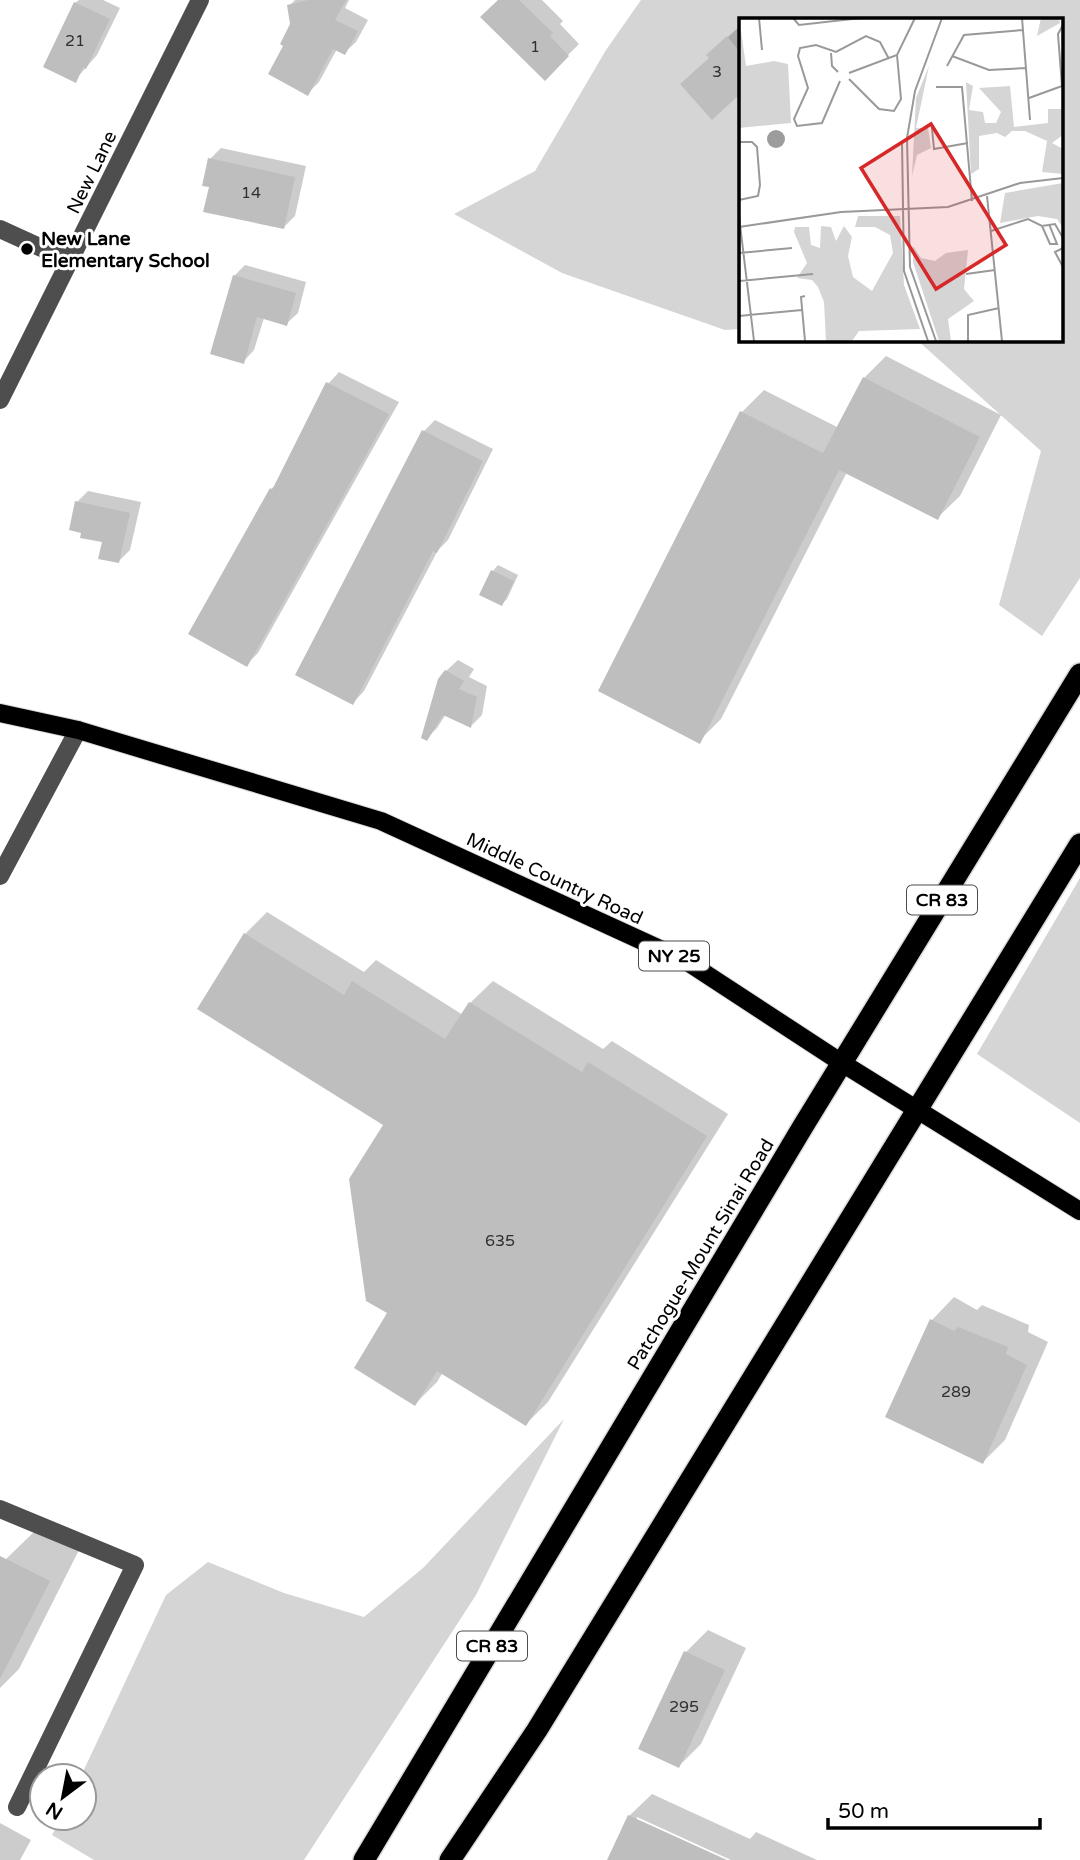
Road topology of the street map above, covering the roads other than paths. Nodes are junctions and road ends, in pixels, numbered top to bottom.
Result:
1 (200, 0) edge
2 (0, 229) edge
3 (70, 261) junction
4 (0, 400) edge
5 (1080, 674) edge
6 (0, 713) edge
7 (78, 730) junction
8 (1080, 844) edge
9 (0, 876) edge
10 (842, 1063) junction
11 (918, 1111) junction
12 (1080, 1211) edge
13 (0, 1509) edge
14 (17, 1807) dead end
15 (364, 1860) edge
16 (450, 1860) edge

1 - 3 street, New Lane
2 - 3 street
3 - 4 street, New Lane
5 - 10 highway, Patchogue-Mount Sinai Road / CR 83
6 - 7 main road, Middle Country Road / NY 25
7 - 9 street
7 - 10 main road, Middle Country Road / NY 25
8 - 11 highway
10 - 11 main road, Middle Country Road / NY 25
10 - 15 highway, Patchogue-Mount Sinai Road / CR 83
11 - 12 main road, Middle Country Road / NY 25
11 - 16 highway
13 - 14 street

